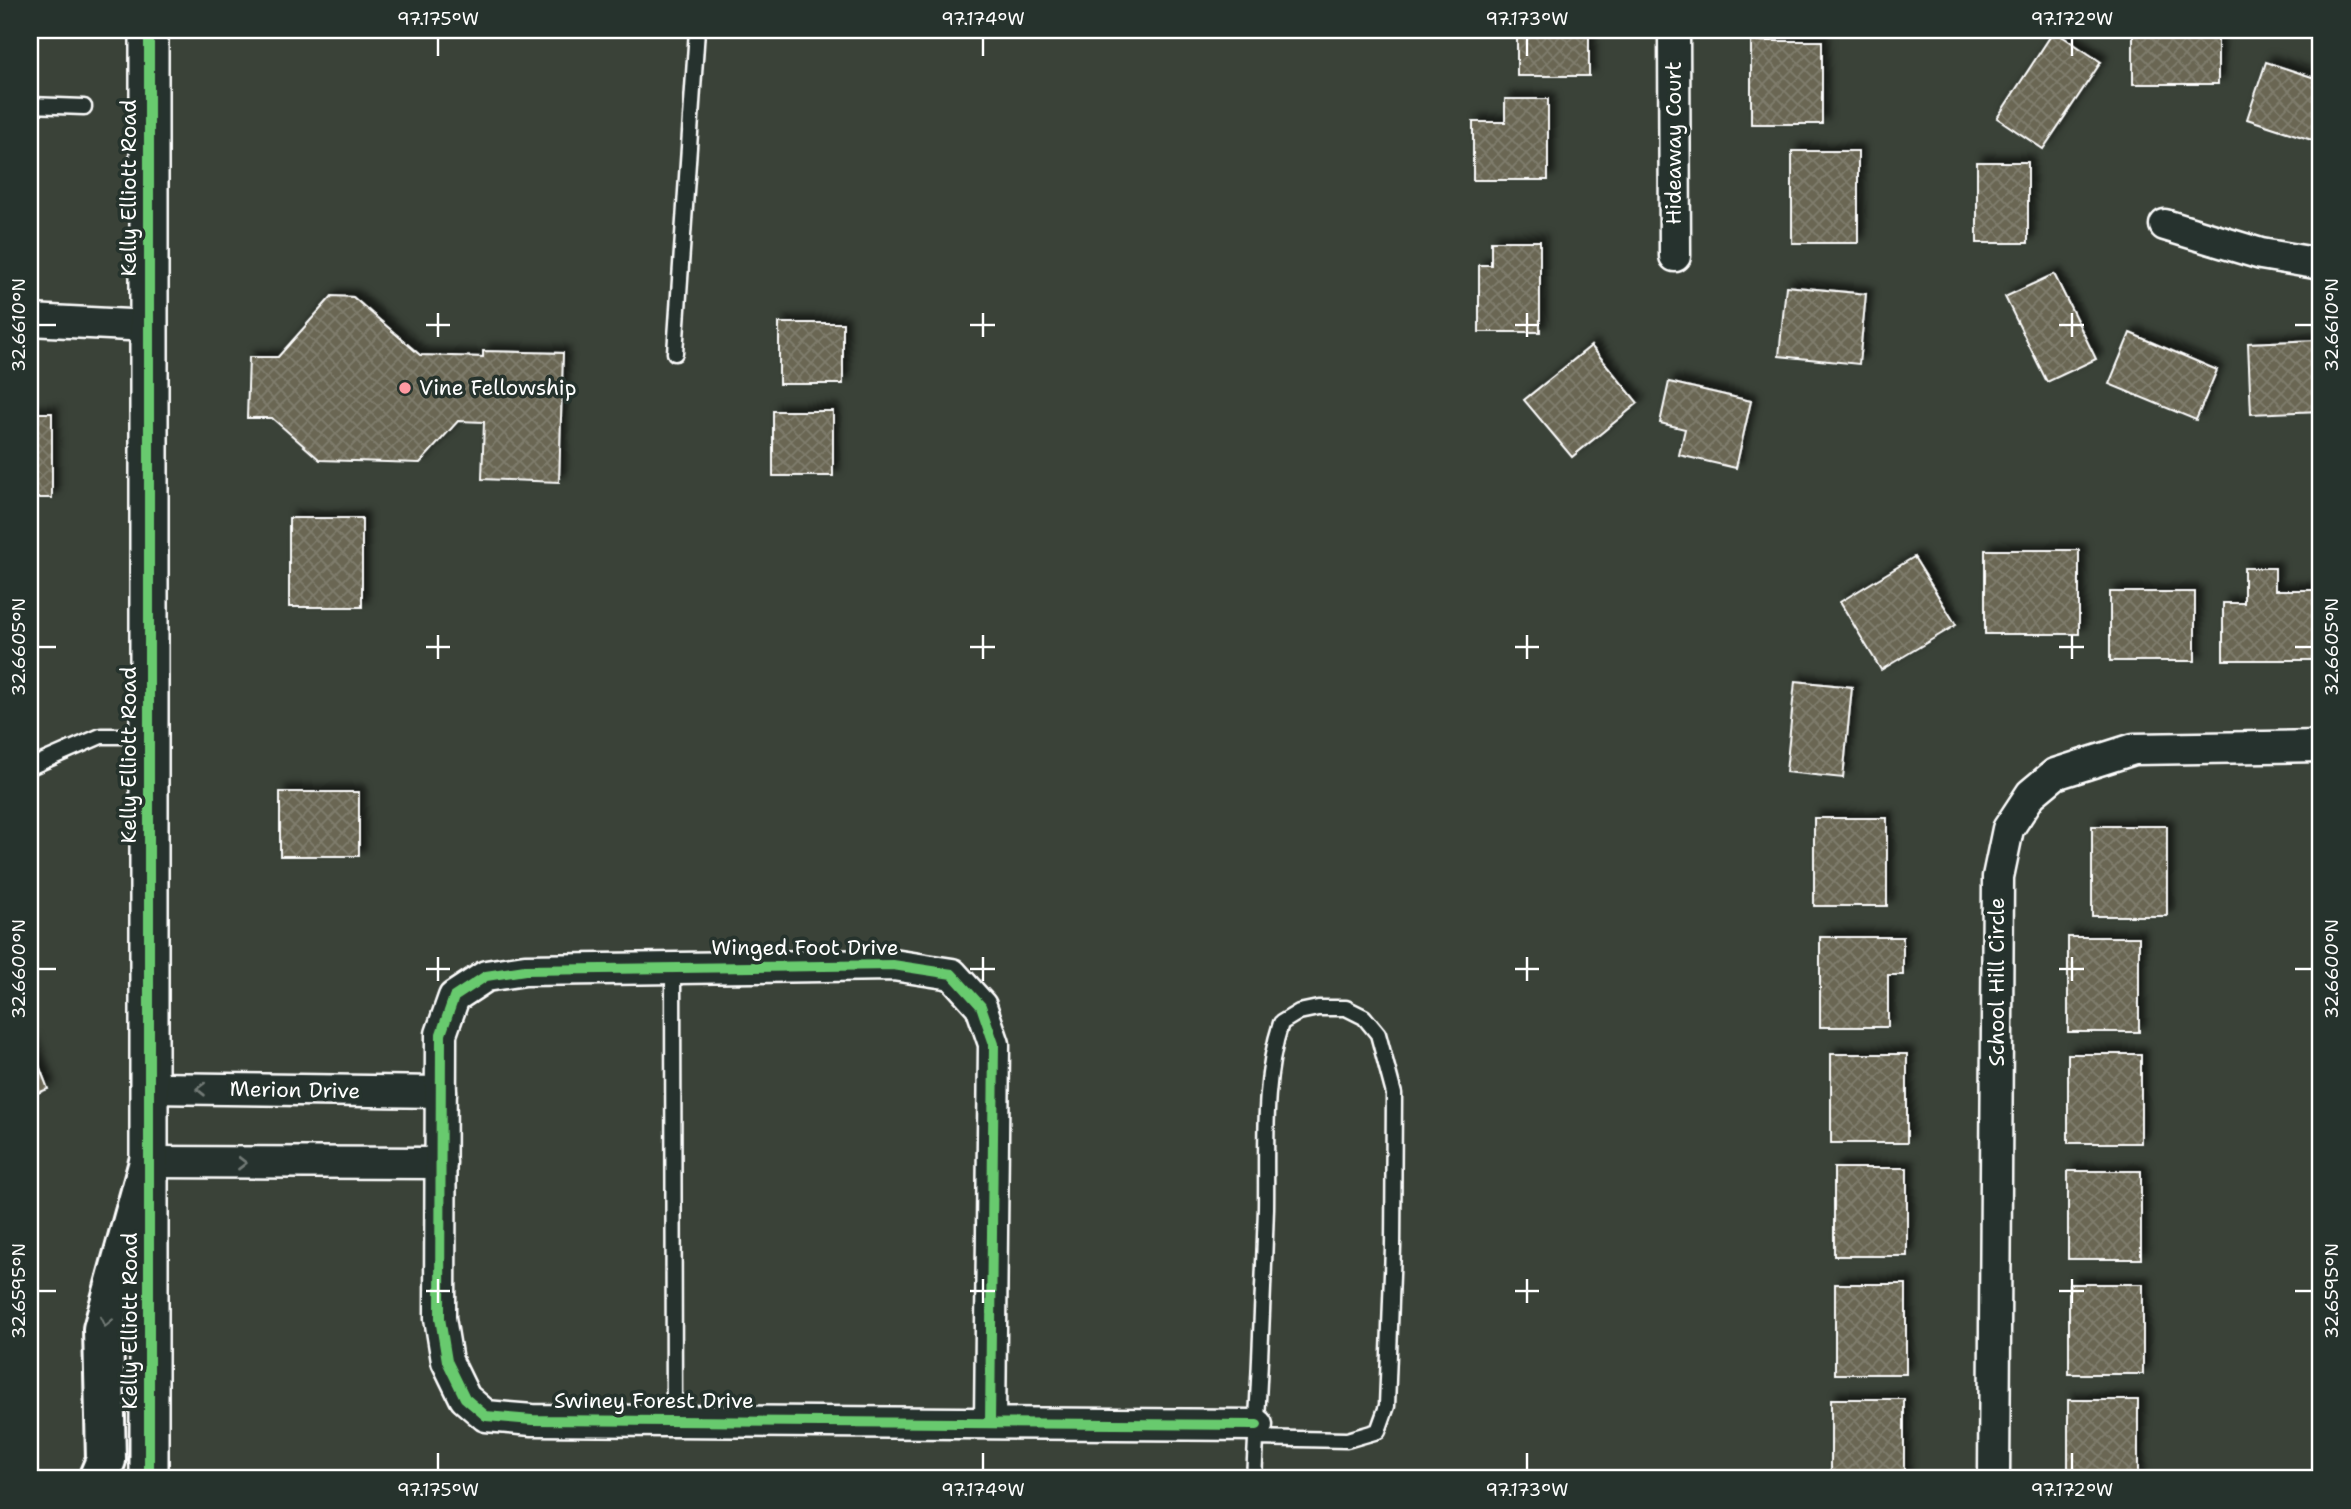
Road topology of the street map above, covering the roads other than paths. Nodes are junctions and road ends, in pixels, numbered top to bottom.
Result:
1 (149, 30) edge
2 (697, 30) edge
3 (1674, 30) edge
4 (30, 105) edge
5 (84, 107) dead end
6 (2165, 225) dead end
7 (1675, 256) dead end
8 (2321, 264) edge
9 (30, 320) edge
10 (149, 326) junction
11 (675, 353) dead end
12 (149, 736) junction
13 (2321, 746) edge
14 (30, 767) edge
15 (673, 968) junction
16 (454, 997) joint
17 (149, 1088) junction
18 (441, 1092) junction
19 (149, 1162) junction
20 (441, 1163) junction
21 (674, 1421) junction
22 (990, 1423) junction
23 (1257, 1432) junction
24 (98, 1479) edge
25 (149, 1479) edge
26 (1254, 1479) edge
27 (1994, 1479) edge

1 - 10 street, Kelly Elliott Road
2 - 11 lane
3 - 7 street, Hideaway Court
4 - 5 lane
6 - 8 street
9 - 10 street
10 - 12 street, Kelly Elliott Road
12 - 14 lane
12 - 17 street, Kelly Elliott Road
13 - 27 street, School Hill Circle
15 - 16 street, Winged Foot Drive
15 - 21 lane
15 - 22 street, Winged Foot Drive
16 - 18 street, Swiney Forest Drive
18 -> 17 street, Merion Drive
17 - 19 street, Kelly Elliott Road
18 - 20 street, Swiney Forest Drive
19 -> 20 street
19 -> 24 main road
19 - 25 street, Kelly Elliott Road
20 - 21 street, Swiney Forest Drive
21 - 22 street, Swiney Forest Drive
22 - 23 street, Swiney Forest Drive
23 - 23 lane
23 - 26 lane

